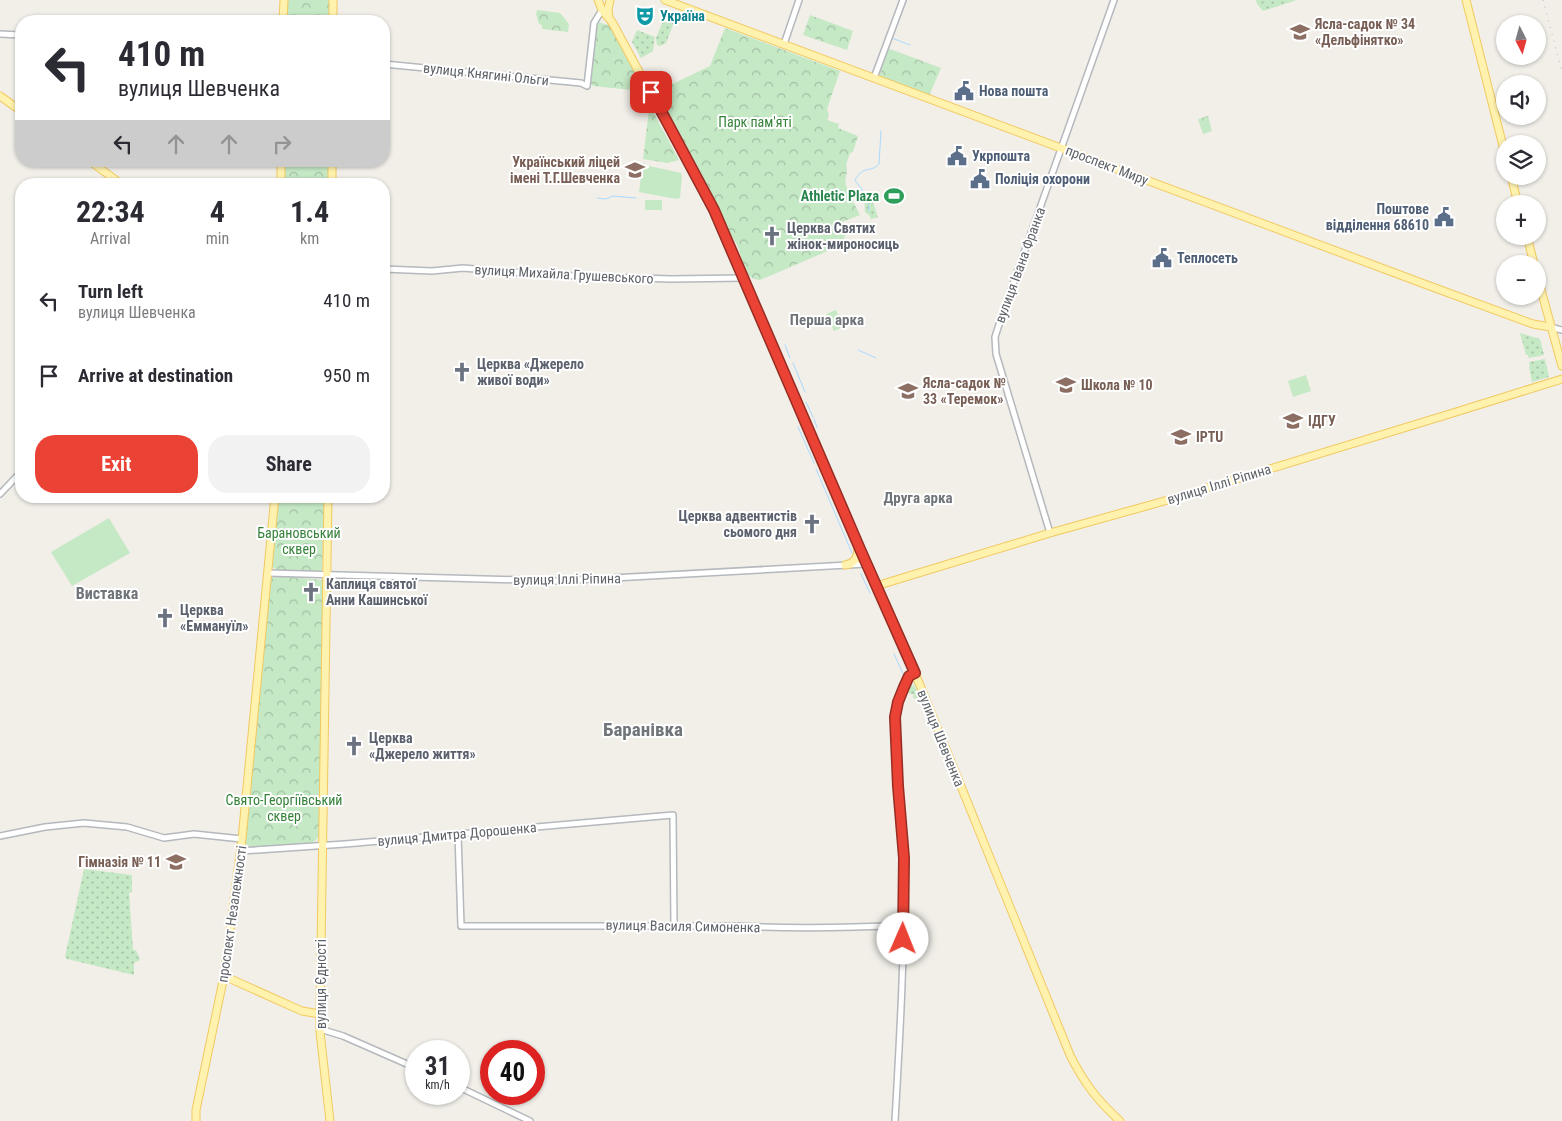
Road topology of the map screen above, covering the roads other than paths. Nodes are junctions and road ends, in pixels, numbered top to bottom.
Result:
1 (284, 0) edge
2 (333, 0) edge
3 (665, 0) edge
4 (798, 0) edge
5 (903, 0) edge
6 (1114, 0) edge
7 (1466, 0) edge
8 (602, 4) edge
9 (283, 15) edge
10 (333, 15) edge
11 (611, 21) junction
12 (0, 34) edge
13 (15, 35) edge
14 (784, 44) junction
15 (390, 65) edge
16 (874, 78) junction
17 (0, 96) edge
18 (15, 107) edge
19 (1500, 135) edge
20 (1062, 147) junction
21 (98, 167) edge
22 (113, 178) edge
23 (390, 269) edge
24 (744, 278) junction
25 (1544, 305) edge
26 (1550, 327) junction
27 (1562, 330) edge
28 (1562, 341) edge
29 (1558, 355) junction
30 (1562, 366) edge
31 (1562, 379) edge
32 (15, 478) edge
33 (0, 494) edge
34 (273, 503) edge
35 (328, 503) edge
36 (1050, 533) junction
37 (857, 543) junction
38 (866, 564) junction
39 (845, 565) junction
40 (268, 572) junction
41 (327, 574) junction
42 (898, 579) junction
43 (876, 586) junction
44 (885, 607) junction
45 (915, 673) junction
46 (458, 834) junction
47 (0, 836) edge
48 (242, 838) junction
49 (322, 846) junction
50 (241, 851) junction
51 (904, 925) junction
52 (674, 926) junction
53 (224, 976) junction
54 (320, 1014) junction
55 (320, 1028) junction
56 (405, 1063) edge
57 (470, 1092) edge
58 (196, 1121) edge
59 (330, 1121) edge
60 (530, 1121) edge
61 (895, 1121) edge
62 (1120, 1121) edge

1 - 9 main road
2 - 10 main road
3 - 14 main road, проспект Миру
4 - 14 street
5 - 16 street
6 - 20 street, вулиця Івана Франка
7 - 19 main road
8 - 11 main road, вулиця Шевченка
8 - 11 main road
8 - 15 street, вулиця Княгині Ольги
11 - 24 main road, вулиця Шевченка
12 - 13 street
14 - 16 main road, проспект Миру
16 - 20 main road, проспект Миру
17 - 18 main road
20 - 26 main road, проспект Миру
20 - 36 street, вулиця Івана Франка
21 - 22 main road
23 - 24 street, вулиця Михайла Грушевського
24 - 37 main road, вулиця Шевченка
25 - 26 main road
26 - 27 street
26 - 29 main road
28 - 29 street
29 - 30 main road
31 - 36 main road, вулиця Іллі Ріпина
32 - 33 street
34 - 40 main road, проспект Незалежності
35 - 41 main road
36 - 42 main road, вулиця Іллі Ріпина
37 - 38 main road, вулиця Шевченка
37 - 39 main road
38 - 39 street, вулиця Іллі Ріпина
38 - 43 main road, вулиця Шевченка
39 - 41 street, вулиця Іллі Ріпина
40 - 41 street, вулиця Іллі Ріпина
40 - 48 main road, проспект Незалежності
41 - 49 main road
42 - 43 main road, вулиця Іллі Ріпина
42 - 44 main road
43 - 44 main road, вулиця Шевченка
44 - 45 main road, вулиця Шевченка
45 - 51 street
45 - 62 main road, вулиця Шевченка
46 - 49 street, вулиця Дмитра Дорошенка
46 - 52 street, вулиця Василя Симоненка
46 - 52 street, вулиця Дмитра Дорошенка
47 - 48 street
48 - 50 main road, проспект Незалежності
49 - 50 street, вулиця Дмитра Дорошенка
49 - 54 main road, вулиця Єдності
50 - 53 main road, проспект Незалежності
51 - 52 street, вулиця Василя Симоненка
51 - 61 street
53 - 54 main road
53 - 58 main road, проспект Незалежності
54 - 55 main road, вулиця Єдності
55 - 56 street
55 - 59 main road, вулиця Єдності
57 - 60 street

